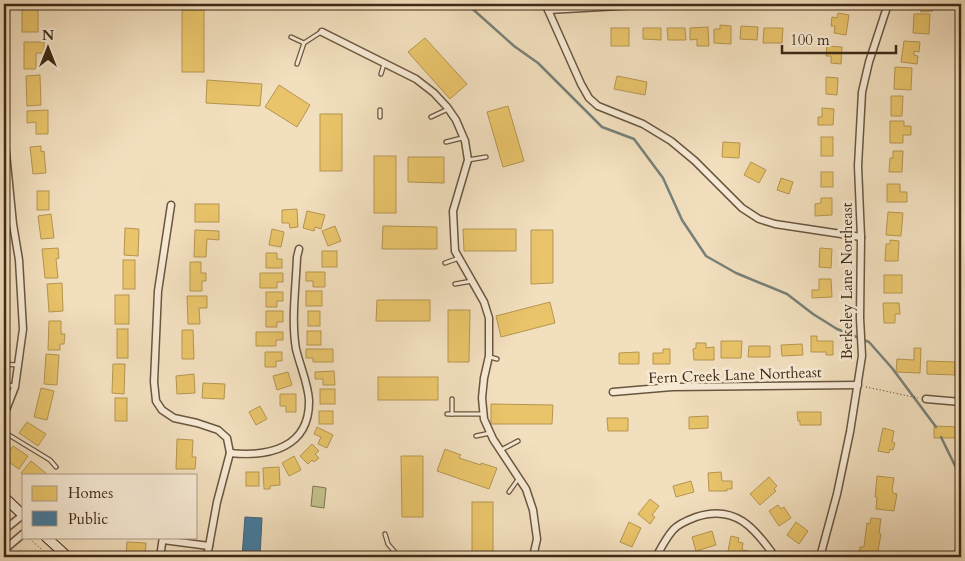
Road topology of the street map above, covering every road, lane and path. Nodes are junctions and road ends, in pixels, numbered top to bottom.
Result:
1 (655, 4) edge
2 (888, 4) edge
3 (547, 7) edge
4 (322, 32) joint
5 (291, 37) dead end
6 (304, 43) junction
7 (384, 63) junction
8 (297, 64) dead end
9 (380, 74) dead end
10 (448, 109) junction
11 (380, 110) dead end
12 (380, 117) dead end
13 (431, 117) dead end
14 (4, 133) edge
15 (463, 137) junction
16 (446, 142) dead end
17 (486, 157) dead end
18 (468, 160) junction
19 (171, 206) dead end
20 (4, 223) edge
21 (13, 224) junction
22 (861, 237) junction
23 (299, 250) dead end
24 (459, 258) junction
25 (445, 263) dead end
26 (472, 281) junction
27 (455, 284) dead end
28 (489, 356) junction
29 (497, 359) dead end
30 (4, 364) edge
31 (18, 364) junction
32 (4, 383) edge
33 (858, 385) junction
34 (15, 387) junction
35 (613, 392) dead end
36 (452, 399) dead end
37 (926, 399) joint
38 (961, 402) edge
39 (447, 414) dead end
40 (452, 414) junction
41 (484, 414) junction
42 (4, 415) edge
43 (4, 432) edge
44 (490, 432) junction
45 (476, 436) dead end
46 (518, 442) dead end
47 (501, 450) junction
48 (230, 453) junction
49 (56, 467) dead end
50 (520, 478) junction
51 (509, 492) dead end
52 (4, 497) edge
53 (22, 514) edge
54 (22, 516) edge
55 (4, 530) edge
56 (385, 534) dead end
57 (22, 535) edge
58 (28, 538) edge
59 (47, 538) edge
60 (163, 539) edge
61 (209, 546) junction
62 (4, 550) edge
63 (50, 557) edge
64 (68, 557) edge
65 (160, 557) edge
66 (207, 557) edge
67 (399, 557) edge
68 (533, 557) edge
69 (656, 557) edge
70 (775, 557) edge
71 (820, 557) edge

1 - 3 street
2 - 22 street, Berkeley Lane Northeast
3 - 22 street
4 - 6 lane
4 - 7 street
5 - 6 lane
6 - 8 lane
7 - 9 lane
7 - 10 street
10 - 13 lane
10 - 15 street
11 - 12 lane
14 - 21 street
15 - 16 lane
15 - 18 street
17 - 18 lane
18 - 24 street
19 - 48 street
20 - 21 street
21 - 31 street
22 - 33 street, Berkeley Lane Northeast
23 - 48 street
24 - 25 lane
24 - 26 street
26 - 27 lane
26 - 28 street
28 - 29 lane
28 - 41 street
30 - 31 lane
31 - 34 street
32 - 34 lane
33 - 35 street, Fern Creek Lane Northeast
33 - 37 path
33 - 71 street, Berkeley Lane Northeast
34 - 42 street
36 - 40 lane
37 - 38 street
39 - 40 lane
40 - 41 lane
41 - 44 street
43 - 49 lane
44 - 45 lane
44 - 47 street
46 - 47 lane
47 - 50 street
48 - 61 street
50 - 51 lane
50 - 68 street
52 - 53 main road
54 - 55 street
56 - 67 lane
57 - 62 street
58 - 63 path
59 - 64 main road
60 - 61 street
60 - 65 street
61 - 66 street
69 - 70 street

